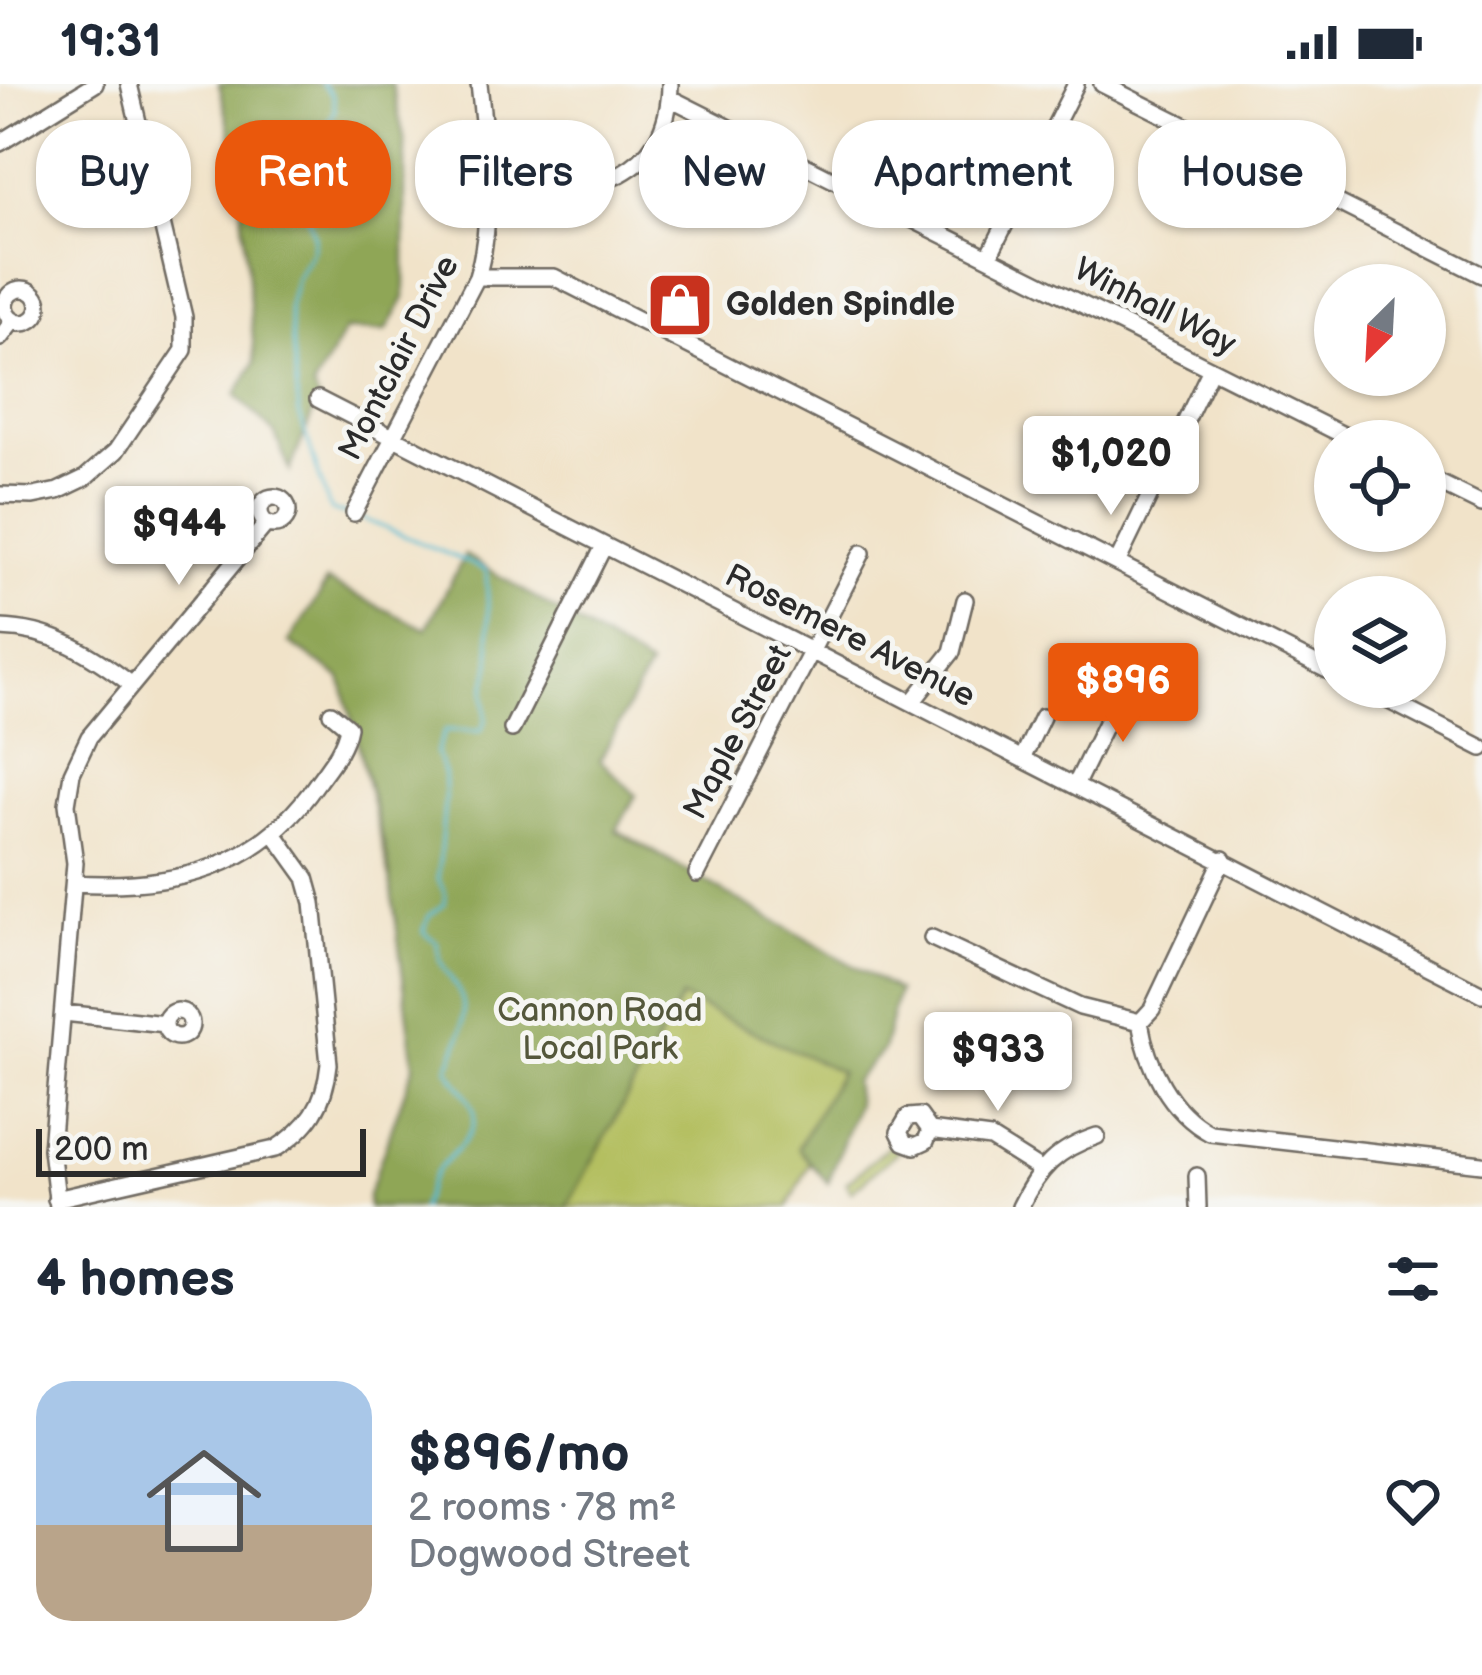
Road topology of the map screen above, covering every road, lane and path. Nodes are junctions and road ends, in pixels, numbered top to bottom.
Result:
1 (95, 84) edge
2 (129, 84) edge
3 (479, 84) edge
4 (1076, 84) edge
5 (1102, 84) edge
6 (670, 91) edge
7 (483, 120) edge
8 (0, 142) edge
9 (615, 179) edge
10 (485, 228) edge
11 (989, 256) junction
12 (1482, 274) edge
13 (477, 278) junction
14 (13, 321) dead end
15 (0, 338) edge
16 (1211, 369) junction
17 (318, 399) dead end
18 (1314, 420) edge
19 (395, 438) junction
20 (1168, 458) dead end
21 (1446, 486) edge
22 (0, 495) edge
23 (1150, 495) dead end
24 (1482, 504) edge
25 (354, 512) dead end
26 (266, 524) dead end
27 (604, 546) junction
28 (862, 553) dead end
29 (1117, 562) junction
30 (964, 600) dead end
31 (0, 628) edge
32 (814, 653) junction
33 (1314, 663) edge
34 (1125, 684) dead end
35 (132, 686) junction
36 (913, 701) junction
37 (1403, 708) edge
38 (331, 713) dead end
39 (1042, 717) dead end
40 (512, 729) dead end
41 (1482, 748) edge
42 (1023, 757) junction
43 (1076, 784) junction
44 (273, 832) junction
45 (1223, 859) junction
46 (697, 874) dead end
47 (74, 884) junction
48 (932, 938) dead end
49 (1482, 994) edge
50 (64, 1013) junction
51 (1140, 1022) junction
52 (165, 1024) dead end
53 (930, 1130) dead end
54 (1097, 1136) dead end
55 (1482, 1164) edge
56 (1041, 1170) junction
57 (1197, 1175) dead end
58 (57, 1203) edge
59 (1020, 1207) edge
60 (1198, 1207) edge

1 - 8 street
2 - 22 street
3 - 7 street, Montclair Drive
4 - 11 street
5 - 12 street
6 - 9 street
6 - 11 street, Winhall Way
10 - 13 street, Montclair Drive
11 - 16 street, Winhall Way
13 - 19 street, Montclair Drive
13 - 29 street
14 - 15 street
16 - 18 street, Winhall Way
16 - 20 street
17 - 19 street, Rosemere Avenue
19 - 25 street, Montclair Drive
19 - 27 street, Rosemere Avenue
21 - 24 street
23 - 29 street
26 - 35 street
27 - 32 street, Rosemere Avenue
27 - 40 street
28 - 32 street, Maple Street
29 - 33 street
30 - 36 street
31 - 35 street
32 - 36 street, Rosemere Avenue
32 - 46 street, Maple Street
34 - 43 street
35 - 47 street
36 - 42 street, Rosemere Avenue
37 - 41 street
38 - 44 street
39 - 42 street
42 - 43 street, Rosemere Avenue
43 - 45 street, Rosemere Avenue
44 - 47 street
44 - 58 street
45 - 49 street, Rosemere Avenue
45 - 51 street
47 - 50 street
48 - 51 street
50 - 52 street
50 - 58 street
51 - 55 street
53 - 56 street
54 - 56 street
56 - 59 street
57 - 60 street

